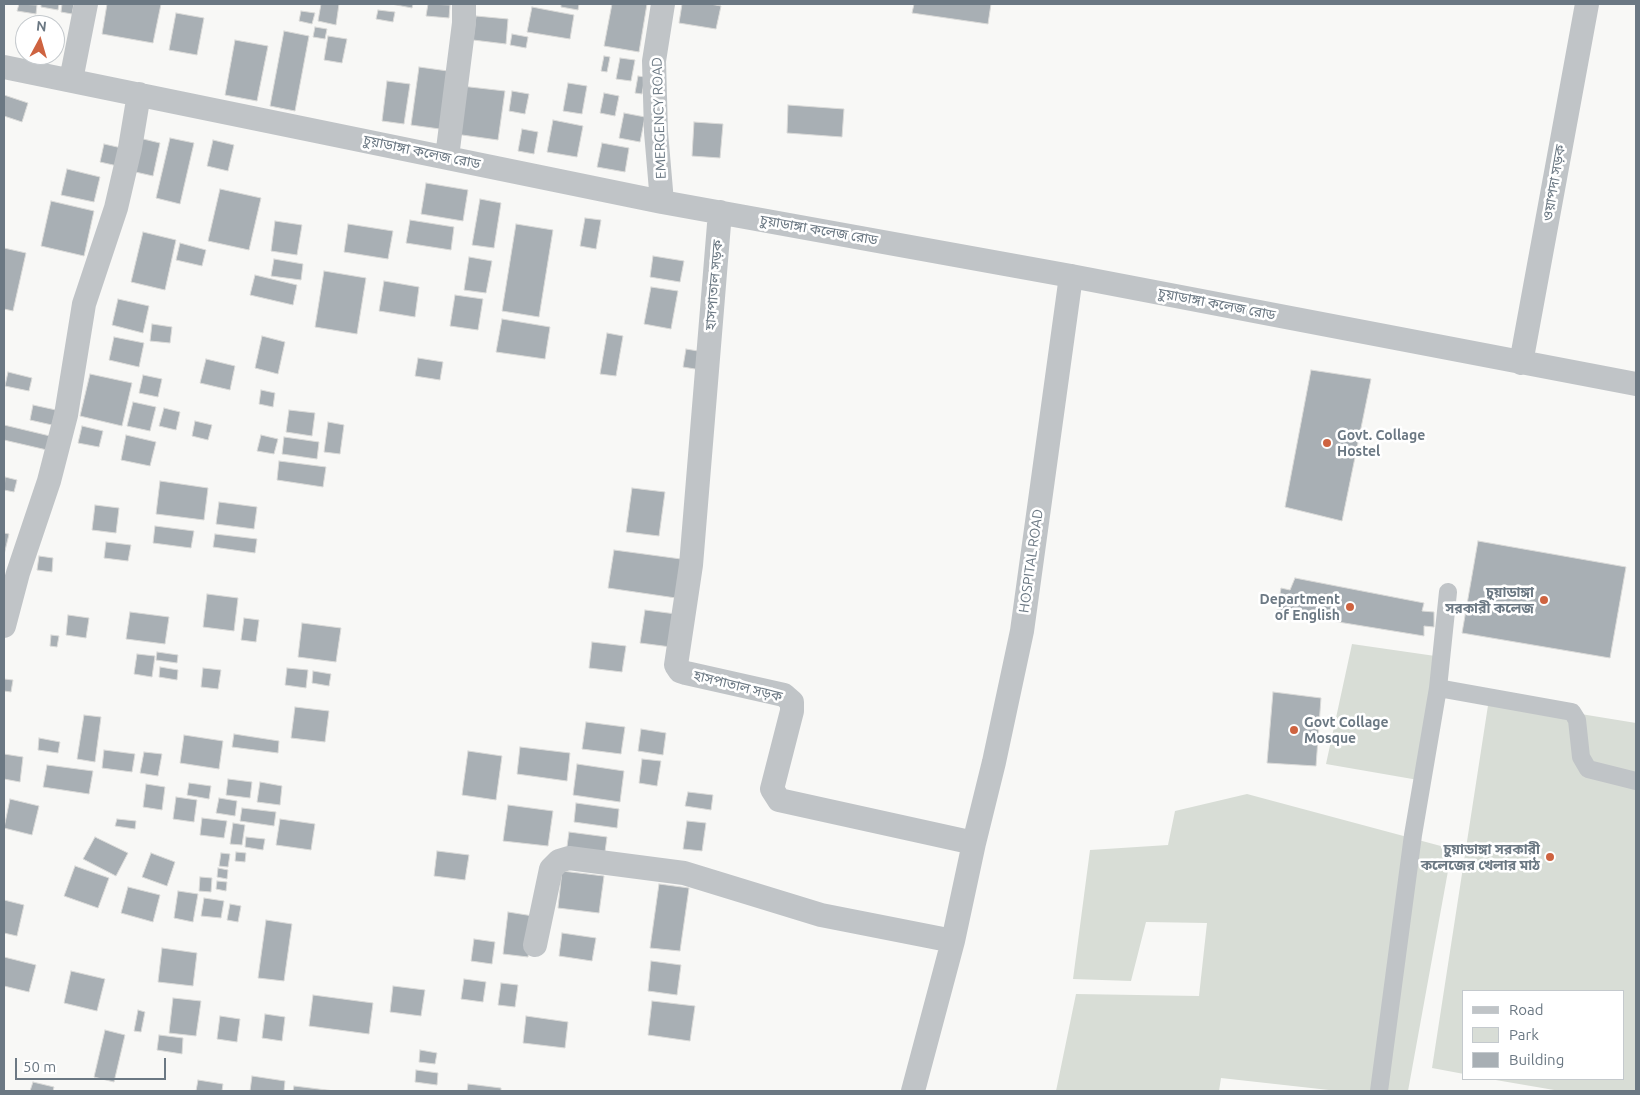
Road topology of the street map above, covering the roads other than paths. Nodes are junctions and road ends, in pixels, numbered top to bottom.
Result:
1 (86, 4) edge
2 (464, 4) edge
3 (663, 4) edge
4 (1587, 4) edge
5 (4, 67) edge
6 (71, 80) junction
7 (139, 94) junction
8 (447, 157) junction
9 (662, 202) junction
10 (720, 212) junction
11 (1071, 276) junction
12 (1521, 363) junction
13 (1636, 384) edge
14 (1448, 592) dead end
15 (5, 619) edge
16 (1438, 688) junction
17 (1636, 781) edge
18 (974, 843) junction
19 (953, 941) junction
20 (535, 945) dead end
21 (914, 1091) edge
22 (1379, 1091) edge

1 - 6 street
2 - 8 street
3 - 9 street, EMERGENCY ROAD
4 - 12 street, ওয়াপদা সড়ক
5 - 6 street, চুয়াডাঙ্গা কলেজ রোড
6 - 7 street, চুয়াডাঙ্গা কলেজ রোড
7 - 8 street, চুয়াডাঙ্গা কলেজ রোড
7 - 15 street
8 - 9 street, চুয়াডাঙ্গা কলেজ রোড
9 - 10 street, চুয়াডাঙ্গা কলেজ রোড
10 - 11 street, চুয়াডাঙ্গা কলেজ রোড
10 - 18 street, হাসপাতাল সড়ক
11 - 12 street, চুয়াডাঙ্গা কলেজ রোড
11 - 18 street, HOSPITAL ROAD
12 - 13 street, চুয়াডাঙ্গা কলেজ রোড
14 - 16 street
16 - 17 street
16 - 22 street
18 - 19 street
19 - 20 street
19 - 21 street

